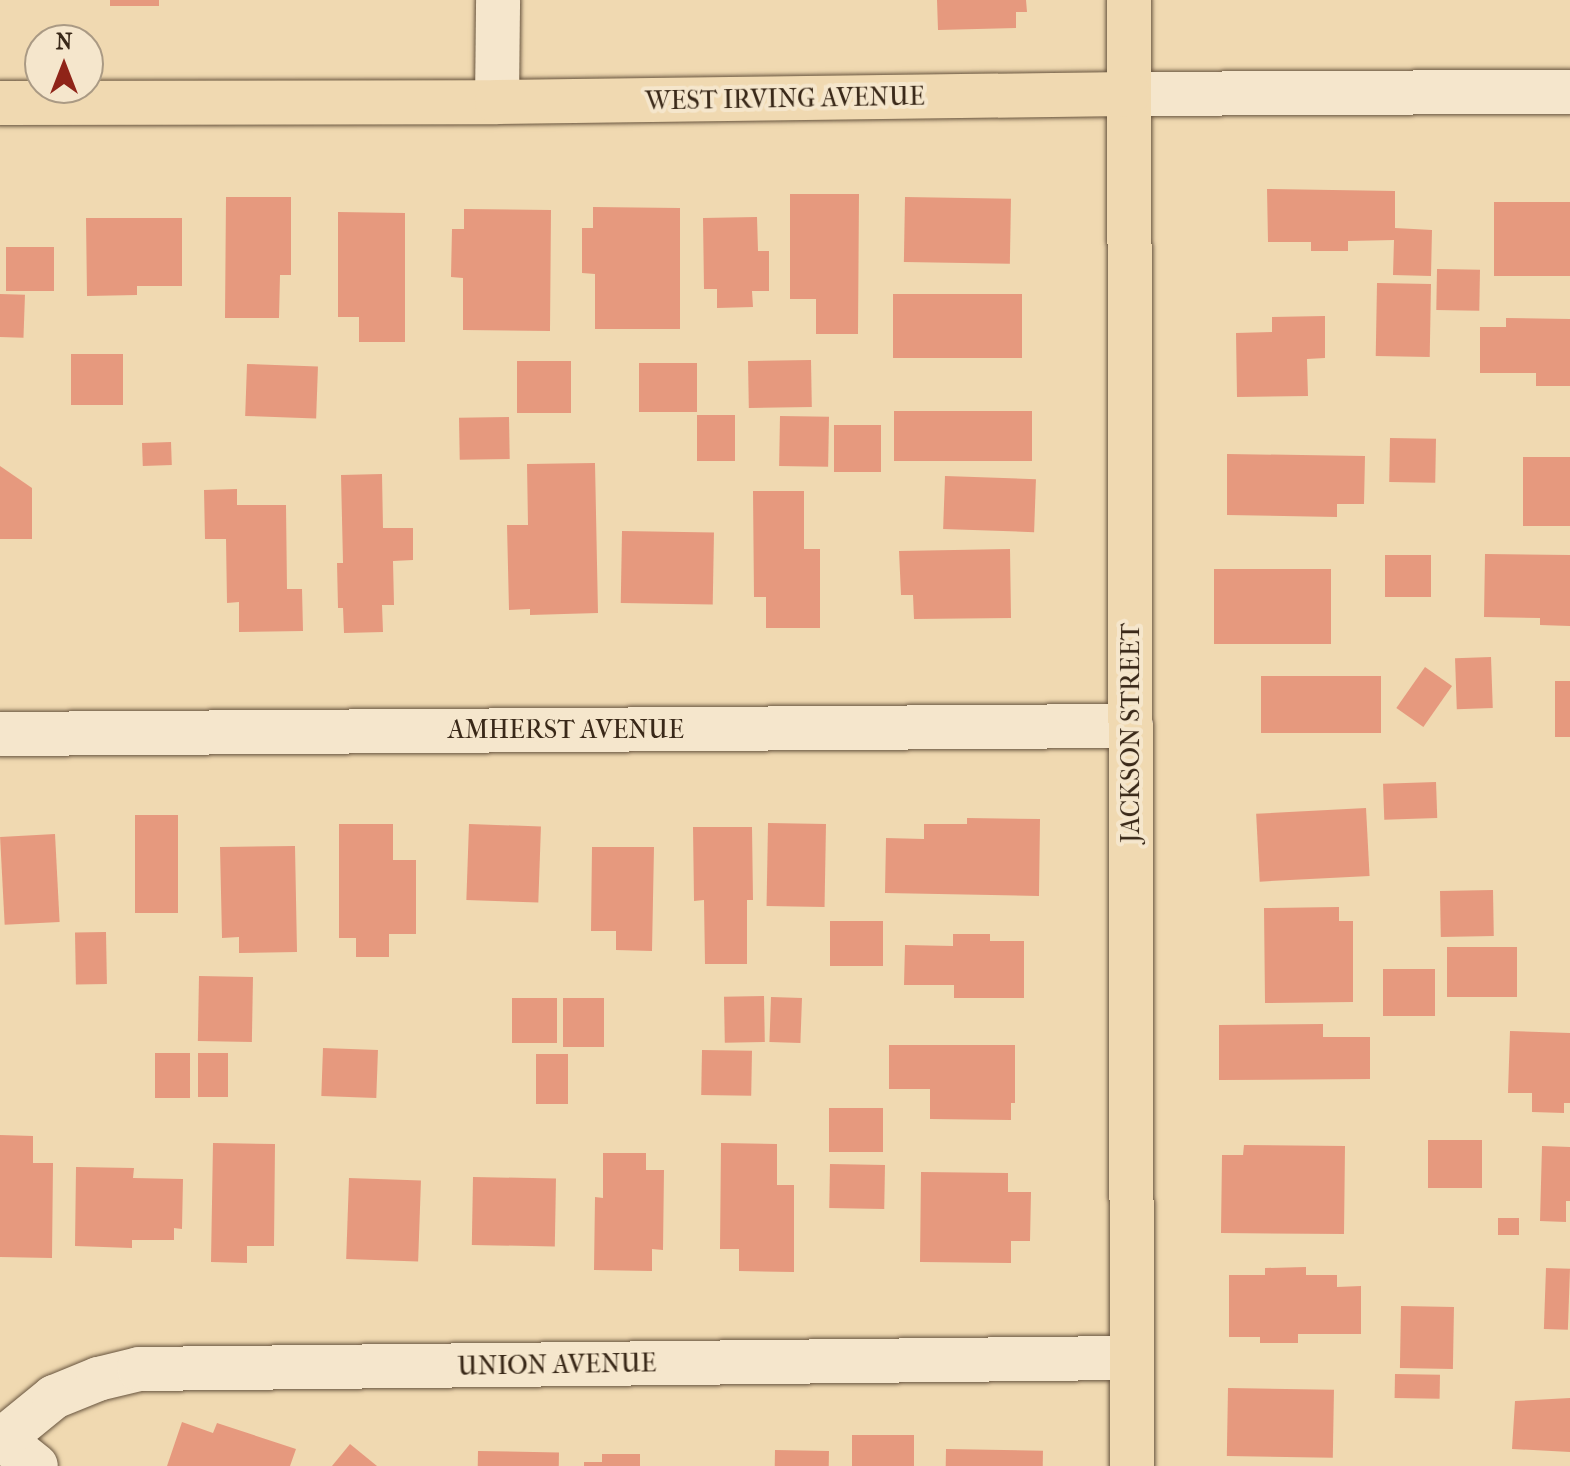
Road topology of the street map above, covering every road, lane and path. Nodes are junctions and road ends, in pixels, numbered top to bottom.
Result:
1 (498, 0) edge
2 (1129, 0) edge
3 (1570, 92) edge
4 (1128, 94) junction
5 (497, 102) junction
6 (0, 103) edge
7 (1131, 726) junction
8 (0, 734) edge
9 (1131, 1358) junction
10 (10, 1446) edge
11 (1132, 1466) edge

1 - 5 street
2 - 4 main road, JACKSON STREET
3 - 4 street, WEST IRVING AVENUE
4 - 5 main road, WEST IRVING AVENUE
4 - 7 main road, JACKSON STREET
5 - 6 main road, WEST IRVING AVENUE
7 - 8 street, AMHERST AVENUE
7 - 9 main road, JACKSON STREET
9 - 10 street, UNION AVENUE
9 - 11 main road, JACKSON STREET

